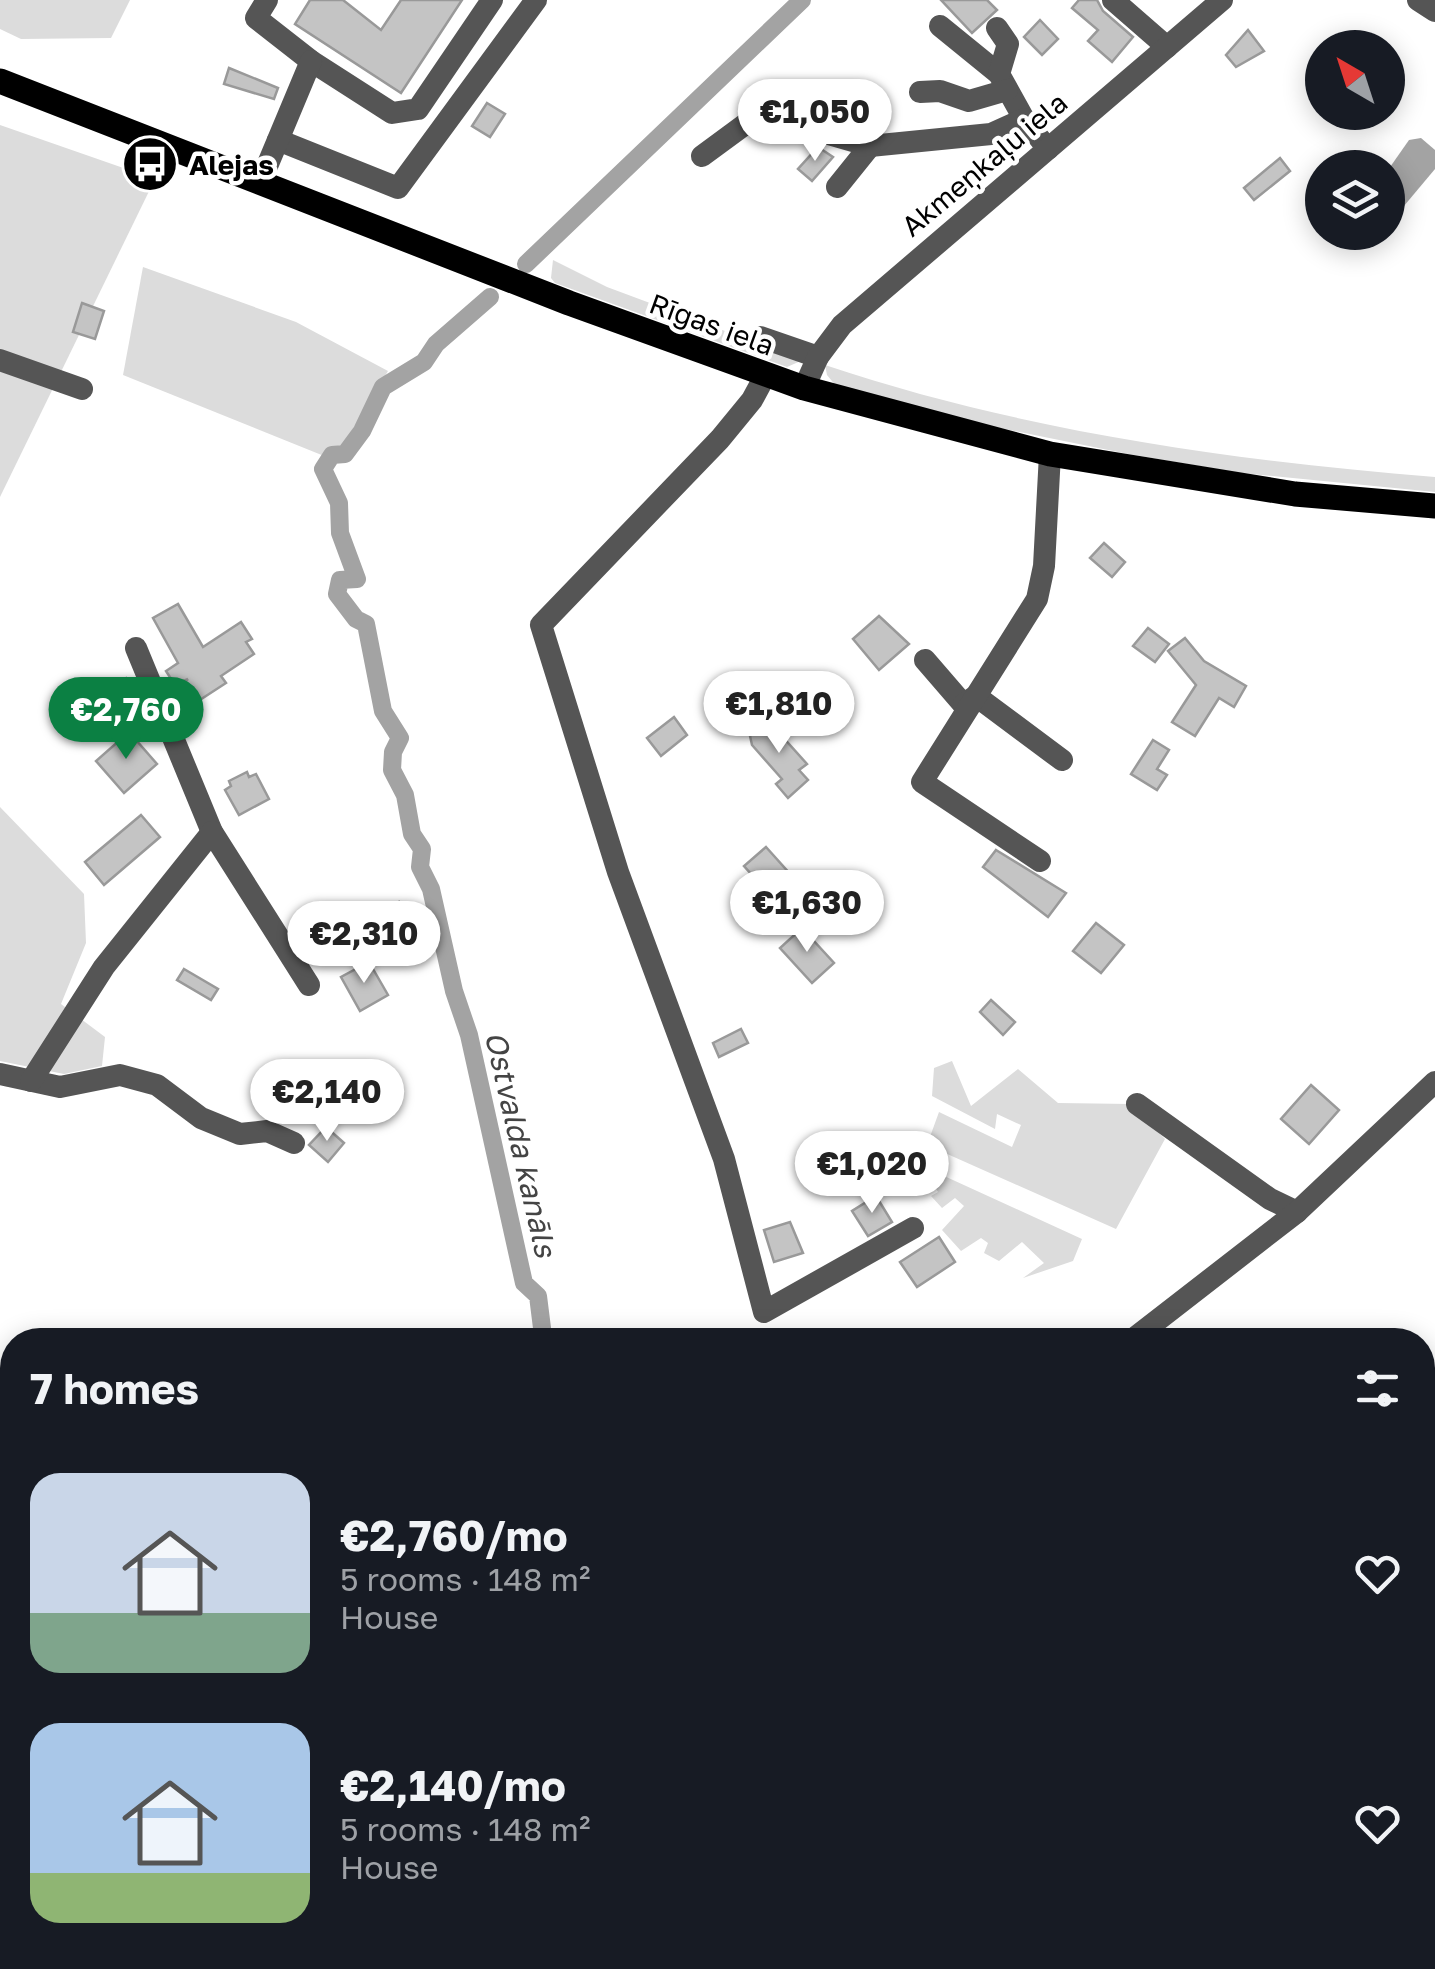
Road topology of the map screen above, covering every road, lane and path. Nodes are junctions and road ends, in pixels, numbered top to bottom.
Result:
1 (492, 0) edge
2 (536, 0) edge
3 (1114, 0) edge
4 (1222, 0) edge
5 (1418, 0) edge
6 (256, 6) edge
7 (1435, 11) edge
8 (940, 26) dead end
9 (997, 28) dead end
10 (1167, 46) junction
11 (311, 61) junction
12 (0, 81) edge
13 (1003, 82) junction
14 (920, 92) dead end
15 (1024, 120) junction
16 (278, 140) junction
17 (870, 146) junction
18 (1048, 149) junction
19 (702, 156) dead end
20 (260, 183) junction
21 (836, 187) dead end
22 (760, 337) dead end
23 (818, 357) junction
24 (0, 360) edge
25 (764, 376) junction
26 (804, 388) junction
27 (82, 389) dead end
28 (1050, 454) junction
29 (1435, 506) edge
30 (136, 648) dead end
31 (925, 660) dead end
32 (969, 700) junction
33 (1062, 760) dead end
34 (912, 768) dead end
35 (212, 832) junction
36 (1040, 860) dead end
37 (309, 985) dead end
38 (0, 1074) edge
39 (31, 1081) junction
40 (1435, 1082) edge
41 (1137, 1104) dead end
42 (294, 1143) dead end
43 (1297, 1212) junction
44 (913, 1228) dead end
45 (1147, 1328) edge

1 - 11 street
2 - 16 street
3 - 10 street
4 - 10 street, Akmeņkaļu iela
5 - 7 street
6 - 11 street
8 - 13 street
9 - 13 street
10 - 18 street, Akmeņkaļu iela
11 - 16 street
12 - 20 main road, Rīgas iela
13 - 14 street
13 - 15 street
15 - 17 street
15 - 18 street
16 - 20 street
17 - 19 street
17 - 21 street
18 - 23 street, Akmeņkaļu iela
20 - 25 main road, Rīgas iela
22 - 23 street
23 - 26 street, Akmeņkaļu iela
24 - 27 street
25 - 26 main road, Rīgas iela
25 - 44 street
26 - 28 main road, Rīgas iela
28 - 29 main road, Rīgas iela
28 - 32 street
30 - 35 street
31 - 32 street
32 - 33 street
32 - 34 street
32 - 36 street
35 - 37 street
35 - 39 street
38 - 39 street
39 - 42 street
40 - 43 street
41 - 43 street
43 - 45 street

